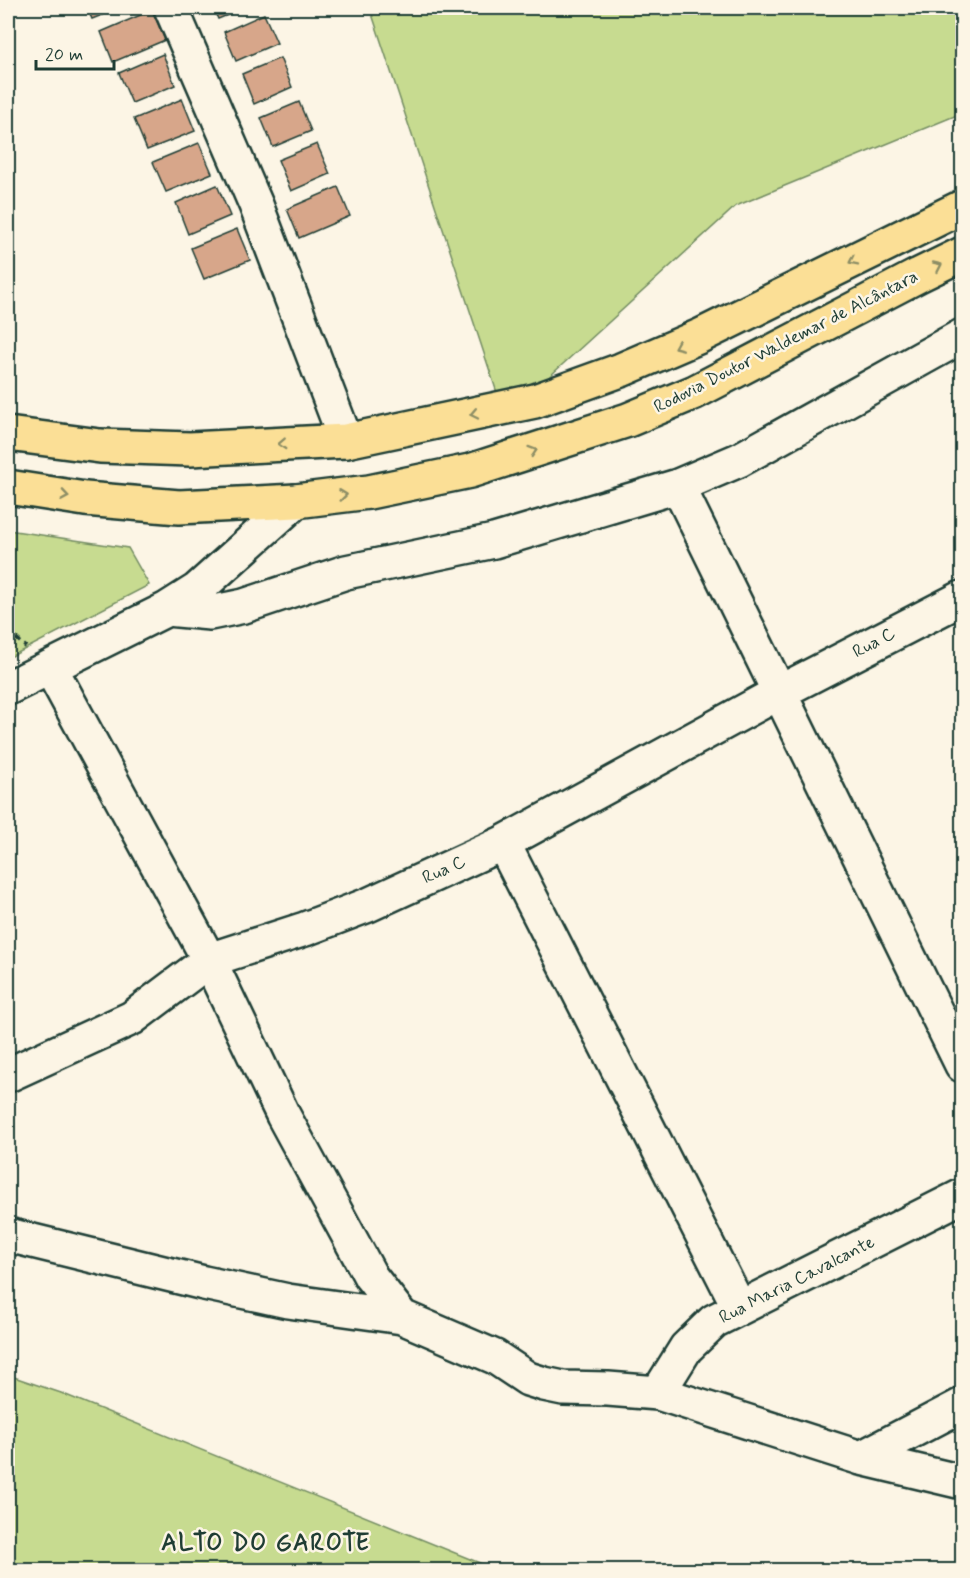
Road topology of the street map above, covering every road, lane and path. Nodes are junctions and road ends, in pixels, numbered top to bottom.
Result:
1 (171, 8) edge
2 (963, 207) edge
3 (963, 254) edge
4 (963, 336) edge
5 (8, 434) edge
6 (346, 441) junction
7 (678, 486) junction
8 (8, 488) edge
9 (296, 501) junction
10 (963, 598) edge
11 (167, 609) junction
12 (50, 667) junction
13 (8, 688) edge
14 (780, 692) junction
15 (503, 843) junction
16 (209, 960) junction
17 (963, 1065) edge
18 (8, 1075) edge
19 (963, 1196) edge
20 (8, 1235) edge
21 (739, 1307) junction
22 (402, 1317) junction
23 (658, 1393) junction
24 (963, 1405) edge
25 (861, 1458) junction
26 (963, 1482) edge

1 - 6 street
2 -> 6 highway
9 -> 3 highway, Rodovia Doutor Waldemar de Alcântara
4 - 7 street
6 -> 5 highway
7 - 11 street
7 - 14 street
8 -> 9 highway, Rodovia Doutor Waldemar de Alcântara
9 - 11 street
10 - 14 street, Rua C
11 - 12 street
12 - 13 street
12 - 16 street
14 - 15 street, Rua C
14 - 17 street
15 - 16 street, Rua C
15 - 21 street
16 - 18 street, Rua C
16 - 22 street
19 - 21 street, Rua Maria Cavalcante
20 - 22 street
21 - 23 street, Rua Maria Cavalcante
22 - 23 street
23 - 25 street
24 - 25 street
25 - 26 street

